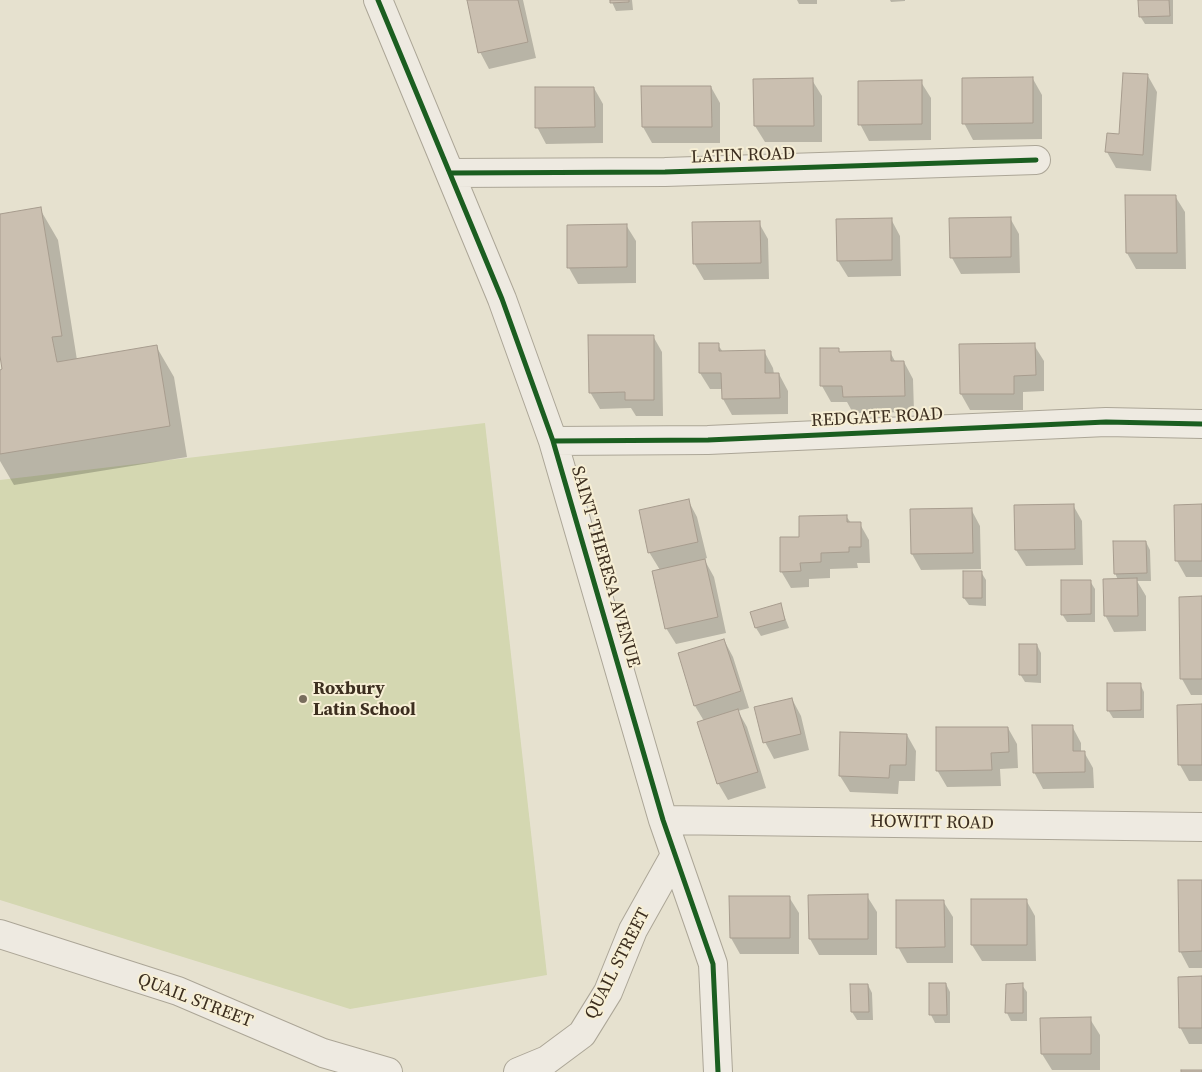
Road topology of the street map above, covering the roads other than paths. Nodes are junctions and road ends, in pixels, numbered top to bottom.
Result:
1 (378, 0) edge
2 (1036, 160) dead end
3 (450, 173) junction
4 (1202, 424) edge
5 (553, 440) junction
6 (663, 820) junction
7 (1202, 827) edge
8 (675, 855) junction
9 (0, 934) edge
10 (388, 1072) edge
11 (518, 1072) edge
12 (718, 1072) edge

1 - 3 street, SAINT THERESA AVENUE
2 - 3 street, LATIN ROAD
3 - 5 street, SAINT THERESA AVENUE
4 - 5 street, REDGATE ROAD
5 - 6 street, SAINT THERESA AVENUE
6 - 7 street, HOWITT ROAD
6 - 8 street, SAINT THERESA AVENUE
8 - 11 street, QUAIL STREET
8 - 12 street, SAINT THERESA AVENUE
9 - 10 street, QUAIL STREET

